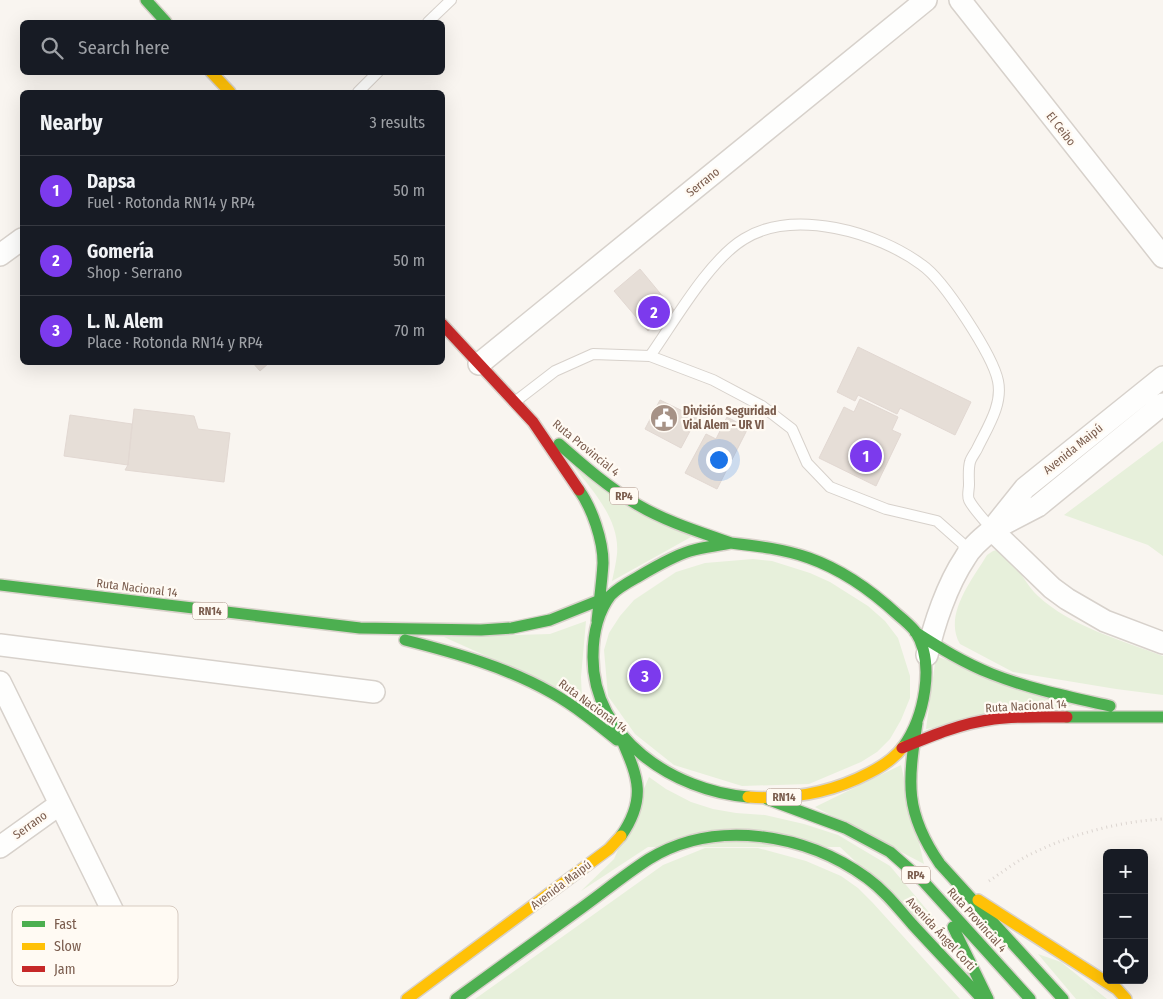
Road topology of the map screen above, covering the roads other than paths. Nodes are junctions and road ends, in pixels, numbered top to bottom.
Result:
1 (146, 0) edge
2 (451, 0) edge
3 (926, 0) edge
4 (960, 0) edge
5 (164, 20) edge
6 (430, 20) edge
7 (213, 75) edge
8 (375, 75) edge
9 (224, 90) edge
10 (360, 90) edge
11 (20, 240) edge
12 (0, 255) edge
13 (1163, 257) edge
14 (445, 327) edge
15 (650, 356) junction
16 (479, 364) junction
17 (1163, 377) edge
18 (515, 402) junction
19 (1163, 404) edge
20 (533, 422) junction
21 (992, 530) junction
22 (731, 543) junction
23 (965, 557) junction
24 (0, 585) edge
25 (610, 596) junction
26 (598, 602) junction
27 (597, 621) junction
28 (360, 628) junction
29 (923, 637) junction
30 (1163, 643) edge
31 (0, 645) edge
32 (925, 665) joint
33 (0, 682) edge
34 (374, 692) dead end
35 (1159, 717) edge
36 (917, 722) junction
37 (618, 731) junction
38 (914, 743) junction
39 (624, 745) junction
40 (902, 748) junction
41 (638, 753) junction
42 (767, 799) junction
43 (60, 804) junction
44 (0, 847) edge
45 (969, 894) junction
46 (941, 901) junction
47 (110, 906) edge
48 (407, 999) edge
49 (456, 999) edge
50 (982, 999) edge
51 (988, 999) edge
52 (1030, 999) edge
53 (1063, 999) edge
54 (1126, 999) edge

1 - 5 main road
2 - 6 lane
3 - 16 street, Serrano
4 - 13 street, El Ceibo
7 - 9 main road
8 - 10 lane
11 - 12 street
14 - 16 main road, Ruta Provincial 4 / RP4
15 - 18 lane
15 - 21 lane
15 - 23 lane
16 - 18 main road, Ruta Provincial 4 / RP4
17 - 21 street, Avenida Maipú
18 - 20 main road, Ruta Provincial 4 / RP4
19 - 21 street, Avenida Maipú
20 - 22 main road, Ruta Provincial 4 / RP4
20 - 26 main road, Ruta Provincial 4 / RP4
21 - 23 street, Avenida Maipú
21 - 30 street
22 - 25 main road, RN14
22 - 29 main road, RN14
23 - 29 street, Avenida Maipú
24 - 28 main road, Ruta Nacional 14 / RN14
25 - 26 main road, Ruta Nacional 14 / RN14
25 - 27 main road, RN14
26 - 27 main road, Ruta Provincial 4 / RP4
26 - 28 main road, Ruta Nacional 14 / RN14
27 - 37 main road, RN14
28 - 39 main road, Ruta Nacional 14 / RN14
29 - 32 street, Avenida Maipú
29 - 35 main road, Ruta Nacional 14 / RN14
31 - 34 street
32 - 36 main road, RN14
33 - 43 street
35 - 38 main road, Ruta Nacional 14 / RN14
36 - 38 main road, Ruta Provincial 4 / RP4
36 - 40 main road, RN14
37 - 39 main road, Avenida Maipú
37 - 41 main road, RN14
38 - 40 main road, Ruta Nacional 14 / RN14
38 - 45 main road, Ruta Provincial 4 / RP4
39 - 41 main road, Ruta Nacional 14 / RN14
39 - 48 main road, Avenida Maipú
40 - 42 main road, RN14
41 - 42 main road, RN14
42 - 46 main road, Ruta Provincial 4 / RP4
43 - 44 street, Serrano
43 - 47 street
45 - 53 main road, Ruta Provincial 4 / RP4
45 - 54 main road, RP4
46 - 51 main road
46 - 52 main road, Ruta Provincial 4 / RP4
49 - 50 main road, Avenida Ángel Corti

